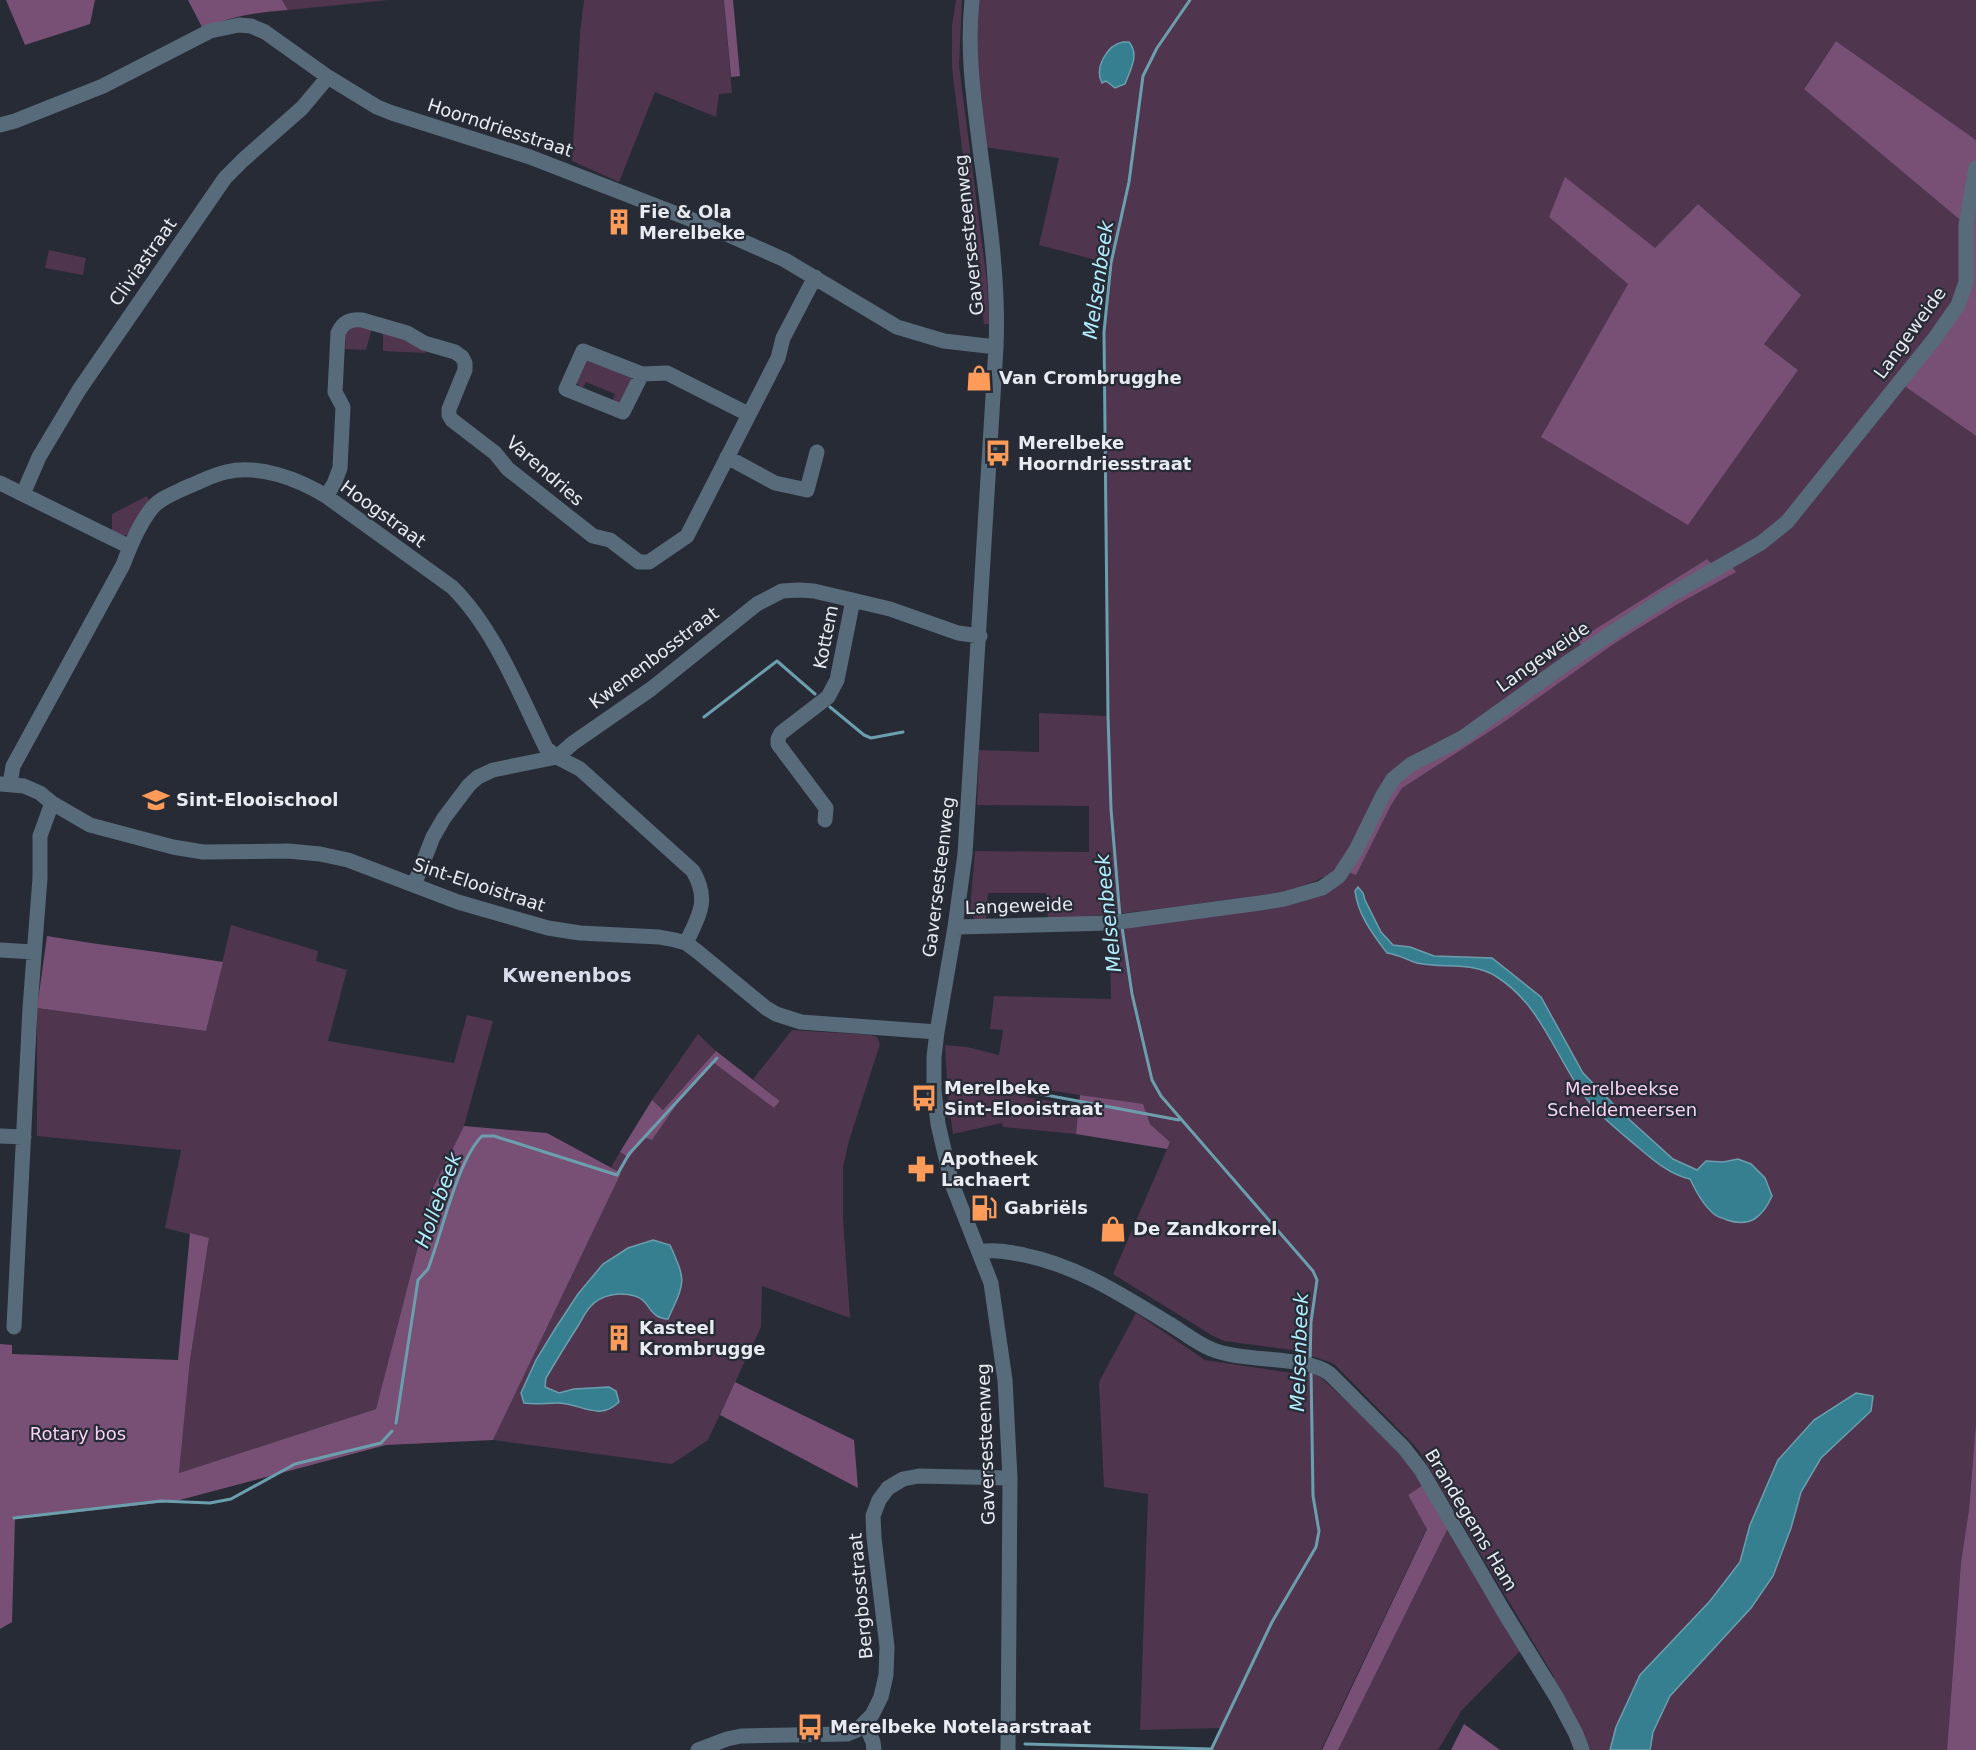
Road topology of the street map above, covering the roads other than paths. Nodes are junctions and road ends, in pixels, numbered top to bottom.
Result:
1 (972, 0) edge
2 (328, 77) junction
3 (0, 125) edge
4 (1976, 168) edge
5 (815, 277) junction
6 (996, 347) junction
7 (642, 374) junction
8 (748, 414) junction
9 (817, 452) dead end
10 (727, 457) junction
11 (0, 483) edge
12 (23, 494) junction
13 (326, 496) junction
14 (130, 547) junction
15 (853, 600) junction
16 (980, 636) junction
17 (557, 757) junction
18 (5, 784) edge
19 (52, 803) junction
20 (825, 820) dead end
21 (414, 885) junction
22 (956, 927) junction
23 (686, 943) junction
24 (0, 950) edge
25 (34, 952) junction
26 (937, 1032) junction
27 (0, 1136) edge
28 (24, 1137) junction
29 (979, 1252) junction
30 (14, 1327) dead end
31 (1010, 1478) junction
32 (865, 1723) junction
33 (698, 1750) edge
34 (874, 1750) edge
35 (1008, 1750) edge
36 (1582, 1750) edge

1 - 6 street, Gaversesteenweg
2 - 3 street, Hoorndriesstraat
2 - 5 street, Hoorndriesstraat
2 - 12 street, Cliviastraat
4 - 22 street, Langeweide
5 - 6 street, Hoorndriesstraat
5 - 8 street, Varendries
6 - 16 street, Gaversesteenweg
7 - 7 street
7 - 8 street
8 - 10 street, Varendries
9 - 10 street
10 - 13 street, Varendries
11 - 12 street
12 - 14 street
13 - 14 street, Hoogstraat
13 - 17 street, Hoogstraat
14 - 18 street, Hoogstraat
15 - 16 street, Kwenenbosstraat
15 - 17 street, Kwenenbosstraat
15 - 20 street, Kottem
16 - 22 street, Gaversesteenweg
17 - 21 street, Kwenenbosstraat
17 - 23 street, Hoogstraat
18 - 19 street, Sint-Elooistraat
19 - 21 street, Sint-Elooistraat
19 - 25 street
21 - 23 street, Sint-Elooistraat
22 - 26 street, Gaversesteenweg
23 - 26 street, Sint-Elooistraat
24 - 25 street
25 - 28 street
26 - 29 street, Gaversesteenweg
27 - 28 street
28 - 30 street
29 - 31 street, Gaversesteenweg
29 - 36 street, Brandegems Ham
31 - 32 street, Bergbosstraat
31 - 35 street, Gaversesteenweg
32 - 33 street
32 - 34 street

